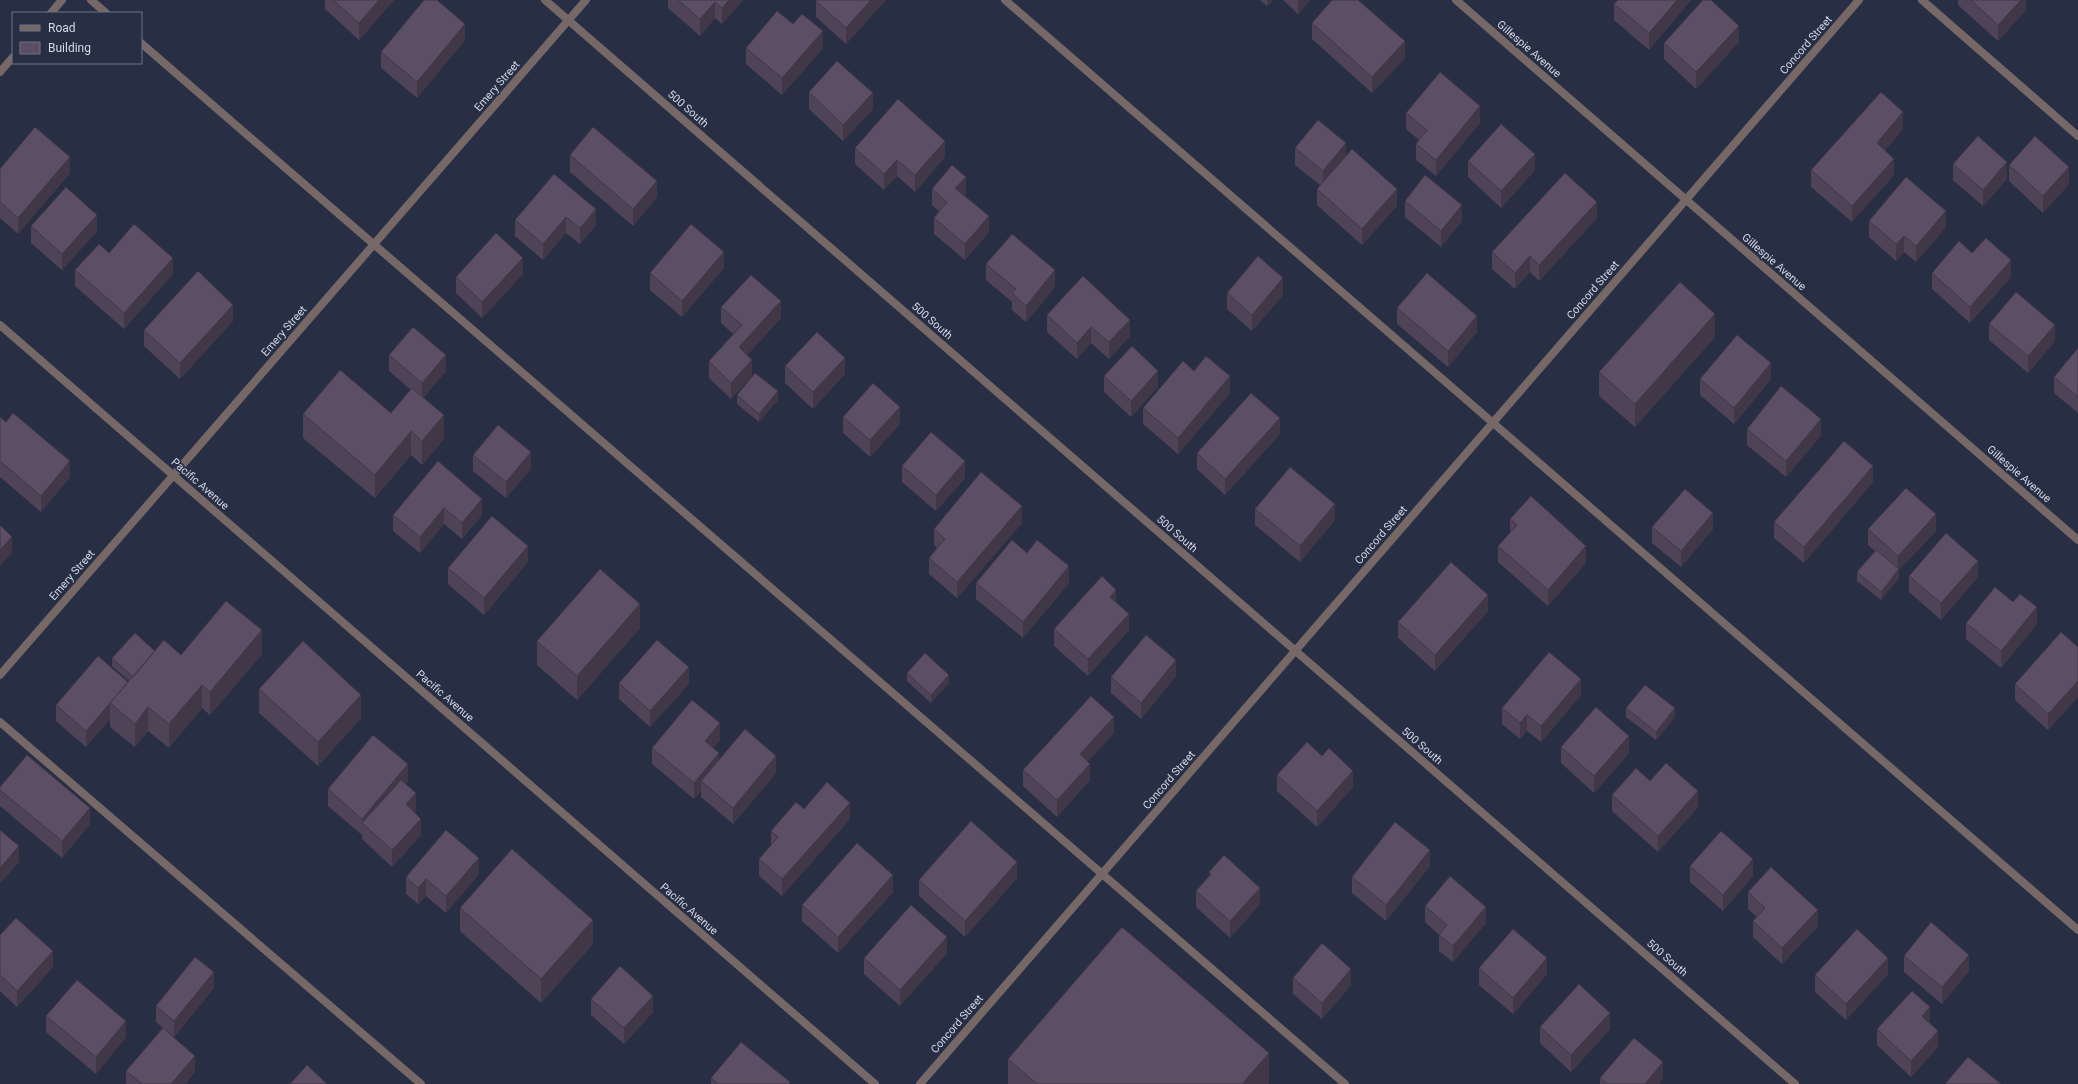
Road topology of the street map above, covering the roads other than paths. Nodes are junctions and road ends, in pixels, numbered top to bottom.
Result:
1 (62, 0) edge
2 (90, 0) edge
3 (545, 0) edge
4 (586, 0) edge
5 (1005, 0) edge
6 (1456, 0) edge
7 (1859, 0) edge
8 (1922, 0) edge
9 (52, 12) edge
10 (105, 12) edge
11 (568, 20) junction
12 (142, 44) edge
13 (12, 58) edge
14 (0, 72) edge
15 (2078, 136) edge
16 (1686, 200) junction
17 (374, 243) junction
18 (0, 325) edge
19 (1493, 422) junction
20 (173, 476) junction
21 (2078, 540) edge
22 (1295, 651) junction
23 (0, 675) edge
24 (0, 722) edge
25 (1102, 874) junction
26 (2078, 930) edge
27 (421, 1084) edge
28 (875, 1084) edge
29 (920, 1084) edge
30 (1345, 1084) edge
31 (1795, 1084) edge

1 - 9 street
2 - 10 street
3 - 11 street, 500 South
4 - 11 street, Emery Street
5 - 19 street
6 - 16 street, Gillespie Avenue
7 - 16 street, Concord Street
8 - 15 street
11 - 17 street, Emery Street
11 - 22 street, 500 South
12 - 17 street
13 - 14 street
16 - 19 street, Concord Street
16 - 21 street, Gillespie Avenue
17 - 20 street, Emery Street
17 - 25 street
18 - 20 street, Pacific Avenue
19 - 22 street, Concord Street
19 - 26 street
20 - 23 street, Emery Street
20 - 28 street, Pacific Avenue
22 - 25 street, Concord Street
22 - 31 street, 500 South
24 - 27 street
25 - 29 street, Concord Street
25 - 30 street

